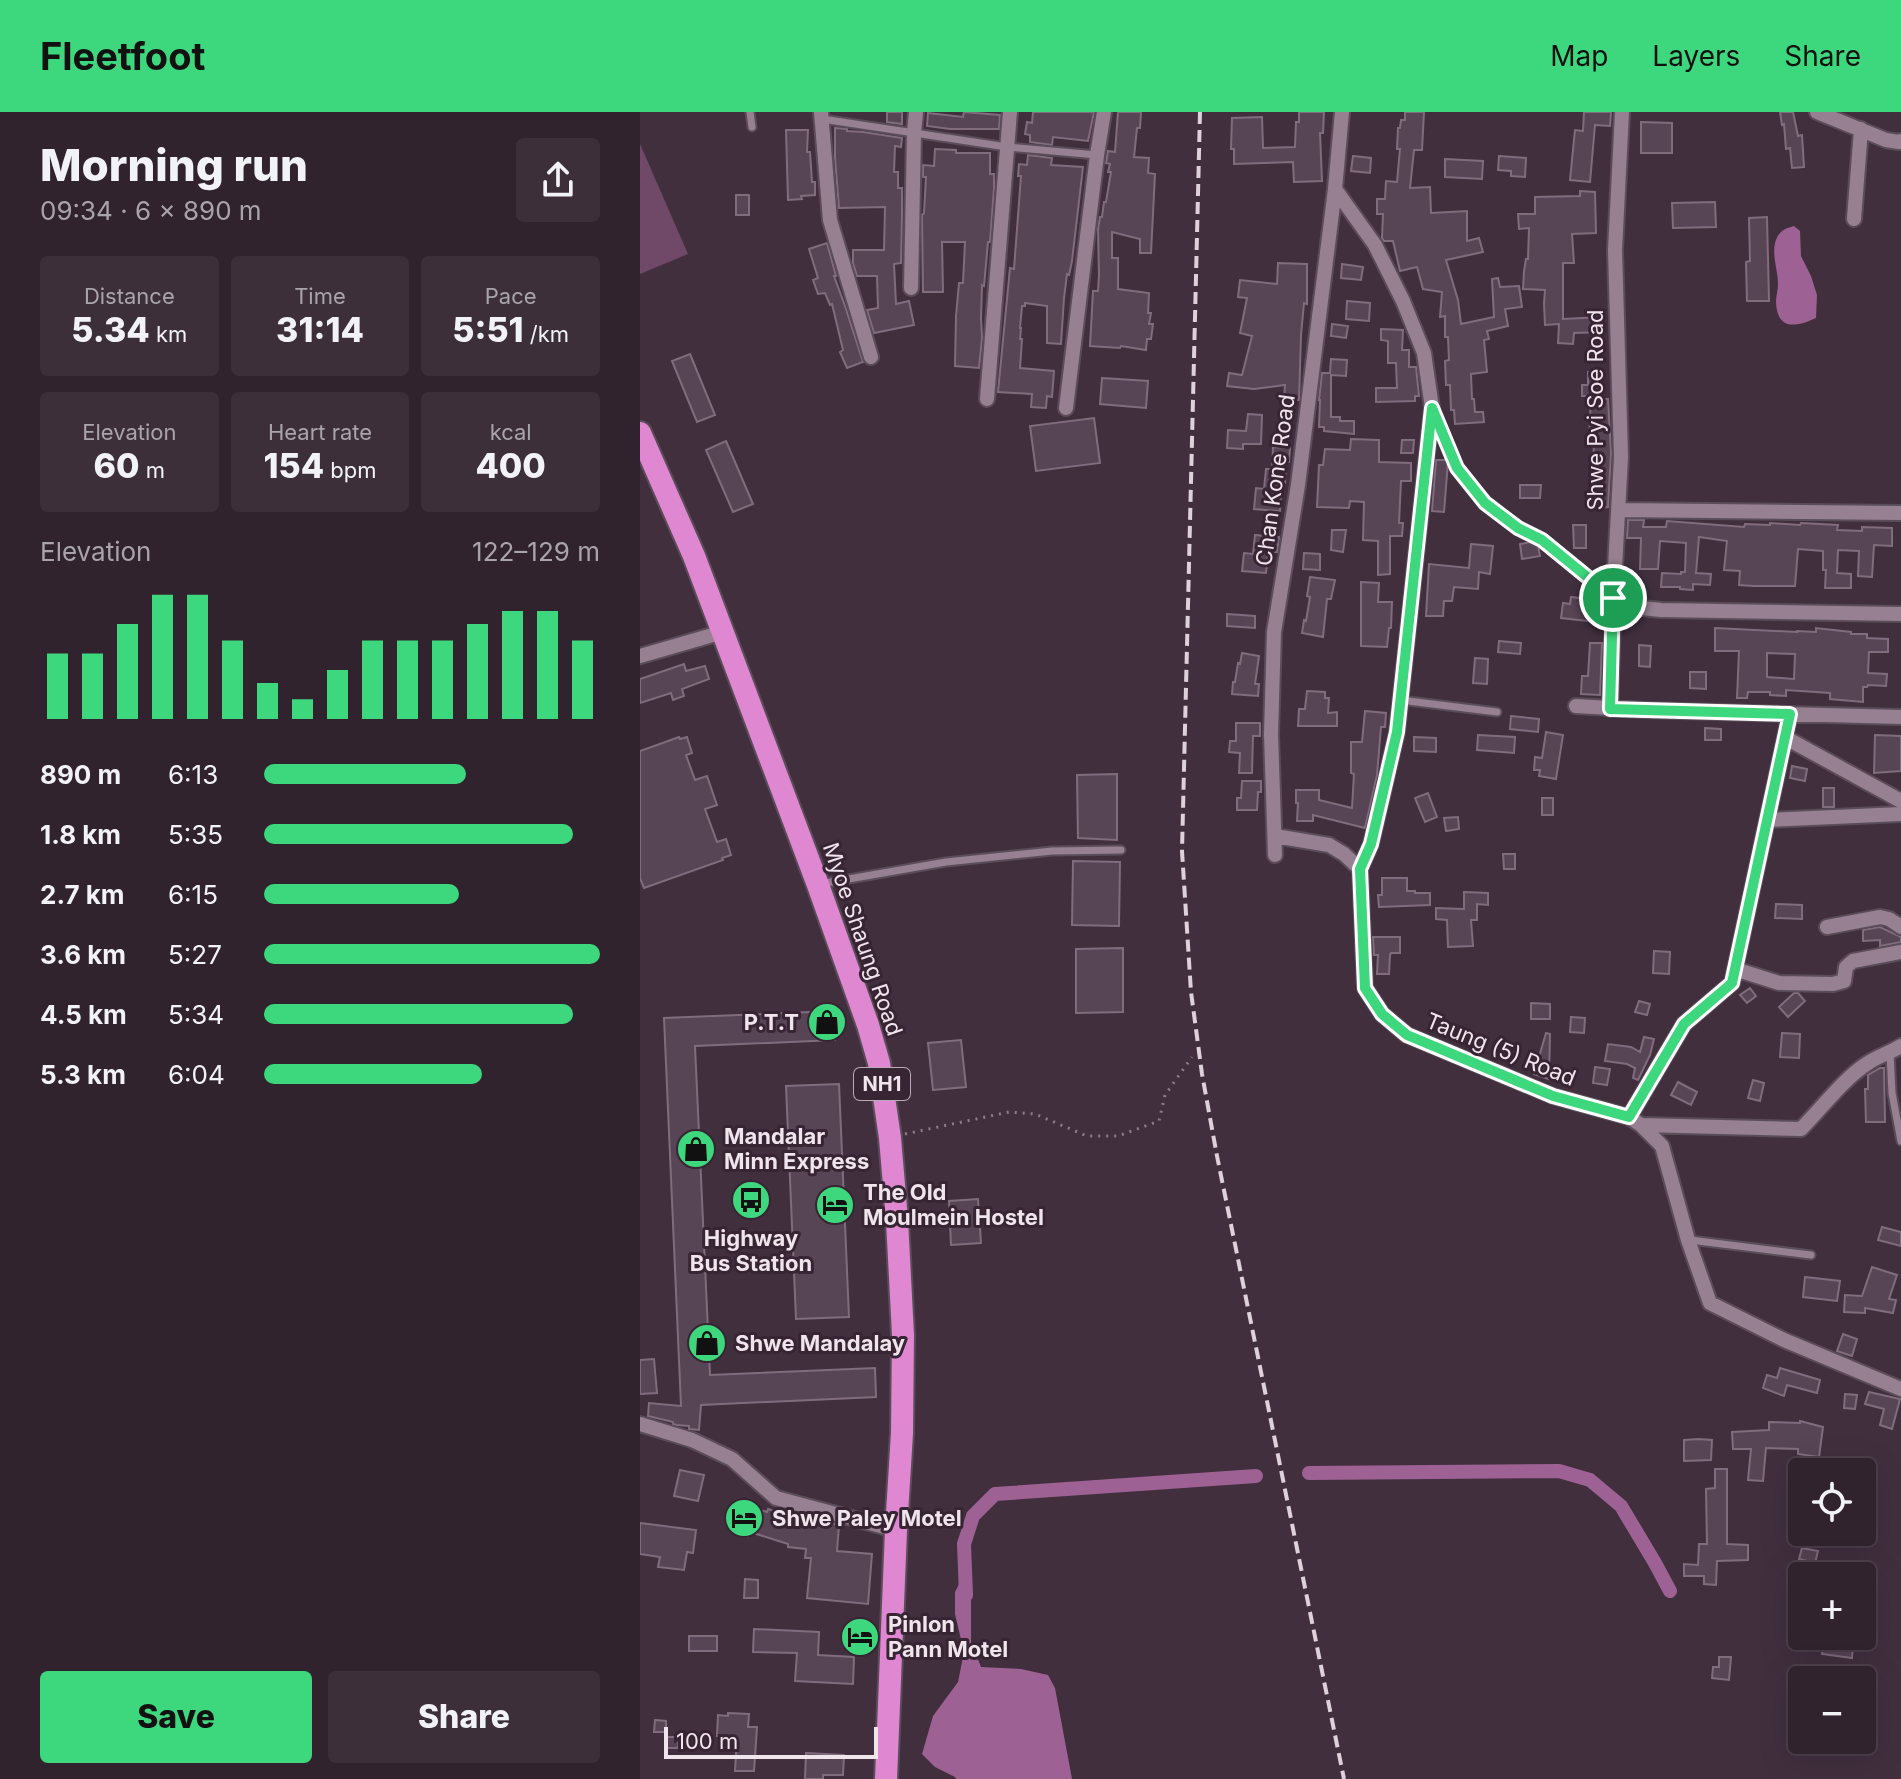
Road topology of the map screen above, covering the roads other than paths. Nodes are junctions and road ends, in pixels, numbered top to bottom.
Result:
1 (750, 112) edge
2 (916, 112) edge
3 (1010, 112) edge
4 (1104, 112) edge
5 (1342, 112) edge
6 (1622, 112) edge
7 (1817, 112) edge
8 (821, 115) edge
9 (752, 127) dead end
10 (1861, 129) junction
11 (914, 133) junction
12 (1901, 141) edge
13 (1007, 147) junction
14 (1097, 155) junction
15 (1335, 189) junction
16 (1854, 219) dead end
17 (911, 288) dead end
18 (871, 357) dead end
19 (987, 399) dead end
20 (1066, 408) dead end
21 (1432, 408) junction
22 (640, 433) edge
23 (1619, 510) junction
24 (1901, 513) edge
25 (1614, 592) junction
26 (1901, 614) edge
27 (723, 632) junction
28 (640, 656) edge
29 (1400, 700) junction
30 (1576, 706) dead end
31 (1610, 709) junction
32 (1497, 712) dead end
33 (1790, 714) junction
34 (1901, 717) edge
35 (1786, 738) junction
36 (1901, 801) edge
37 (1901, 814) edge
38 (1767, 820) junction
39 (1275, 836) junction
40 (1121, 850) dead end
41 (1275, 855) dead end
42 (1360, 869) junction
43 (818, 885) junction
44 (1827, 927) dead end
45 (1901, 927) edge
46 (1901, 952) edge
47 (1735, 969) junction
48 (1896, 1049) edge
49 (1635, 1121) junction
50 (1901, 1141) edge
51 (1688, 1240) junction
52 (1811, 1255) dead end
53 (1901, 1389) edge
54 (640, 1424) edge
55 (896, 1530) junction
56 (886, 1779) edge

1 - 9 lane
2 - 11 street
3 - 13 street
4 - 14 street
5 - 15 street, Chan Kone Road
6 - 23 street, Shwe Pyi Soe Road
7 - 10 street
8 - 11 lane
8 - 18 street
10 - 12 street
10 - 16 street
11 - 13 lane
11 - 17 street
13 - 14 lane
13 - 19 street
14 - 20 street
15 - 21 street
15 - 39 street, Chan Kone Road
21 - 25 lane
21 - 29 street
22 - 27 highway, Myoe Shaung Road / NH1
23 - 24 street
23 - 25 street, Shwe Pyi Soe Road
25 - 26 street
25 - 31 street, Shwe Pyi Soe Road
27 - 28 street
27 - 43 highway, Myoe Shaung Road / NH1
29 - 32 lane
29 - 42 street
30 - 31 street
31 - 33 street
33 - 34 street
33 - 35 street
35 - 36 street
35 - 38 street
37 - 38 street
38 - 47 street
39 - 41 street, Chan Kone Road
39 - 42 street
40 - 43 lane
42 - 49 street, Taung (5) Road
43 - 55 highway, Myoe Shaung Road / NH1
44 - 45 street
46 - 47 street
47 - 49 street
48 - 49 street, Taung (5) Road
48 - 50 lane
49 - 51 street
51 - 52 lane
51 - 53 street
54 - 55 street
55 - 56 highway, Myoe Shaung Road / NH1

